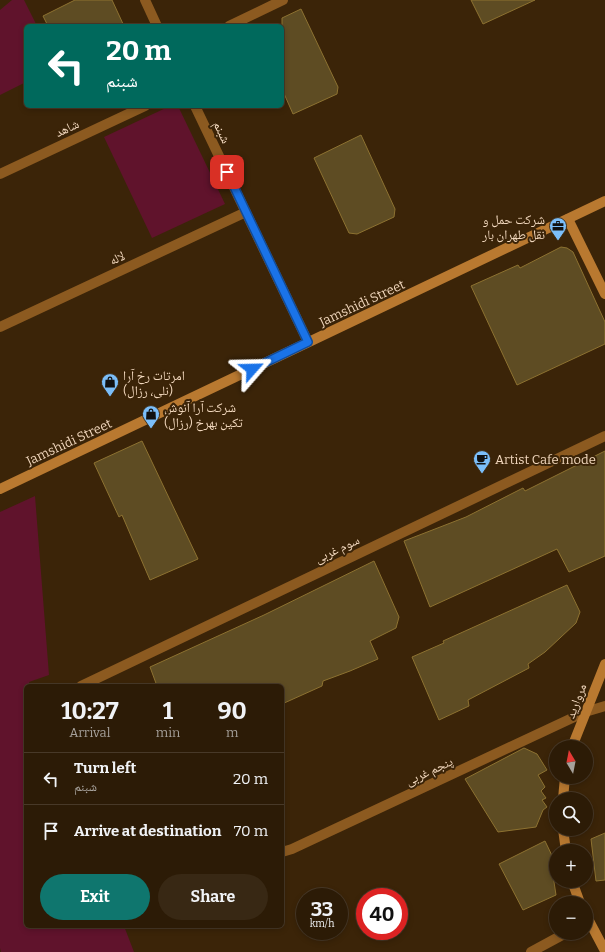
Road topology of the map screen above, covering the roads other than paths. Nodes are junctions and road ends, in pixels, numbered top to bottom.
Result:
1 (145, 0) edge
2 (283, 0) edge
3 (156, 24) edge
4 (233, 24) edge
5 (141, 108) edge
6 (196, 108) edge
7 (0, 174) edge
8 (605, 201) edge
9 (246, 212) junction
10 (568, 219) junction
11 (605, 294) edge
12 (0, 327) edge
13 (308, 342) junction
14 (605, 436) edge
15 (0, 489) edge
16 (605, 664) edge
17 (85, 684) edge
18 (605, 706) edge
19 (586, 712) junction
20 (575, 740) edge
21 (284, 851) edge
22 (593, 930) edge
23 (553, 940) edge
24 (605, 951) edge
25 (531, 952) edge

1 - 3 street
2 - 4 street
5 - 7 street, شاهد
6 - 9 street, شبنم
8 - 10 street, Jamshidi Street
9 - 12 street, لاله
9 - 13 street, شبنم
10 - 11 street
10 - 13 street, Jamshidi Street
13 - 15 street, Jamshidi Street
14 - 17 street, سوم غربی
16 - 19 street, مروارید
18 - 19 street, پنجم غربی
19 - 20 street, مروارید
19 - 21 street, پنجم غربی
22 - 24 street
23 - 25 street

